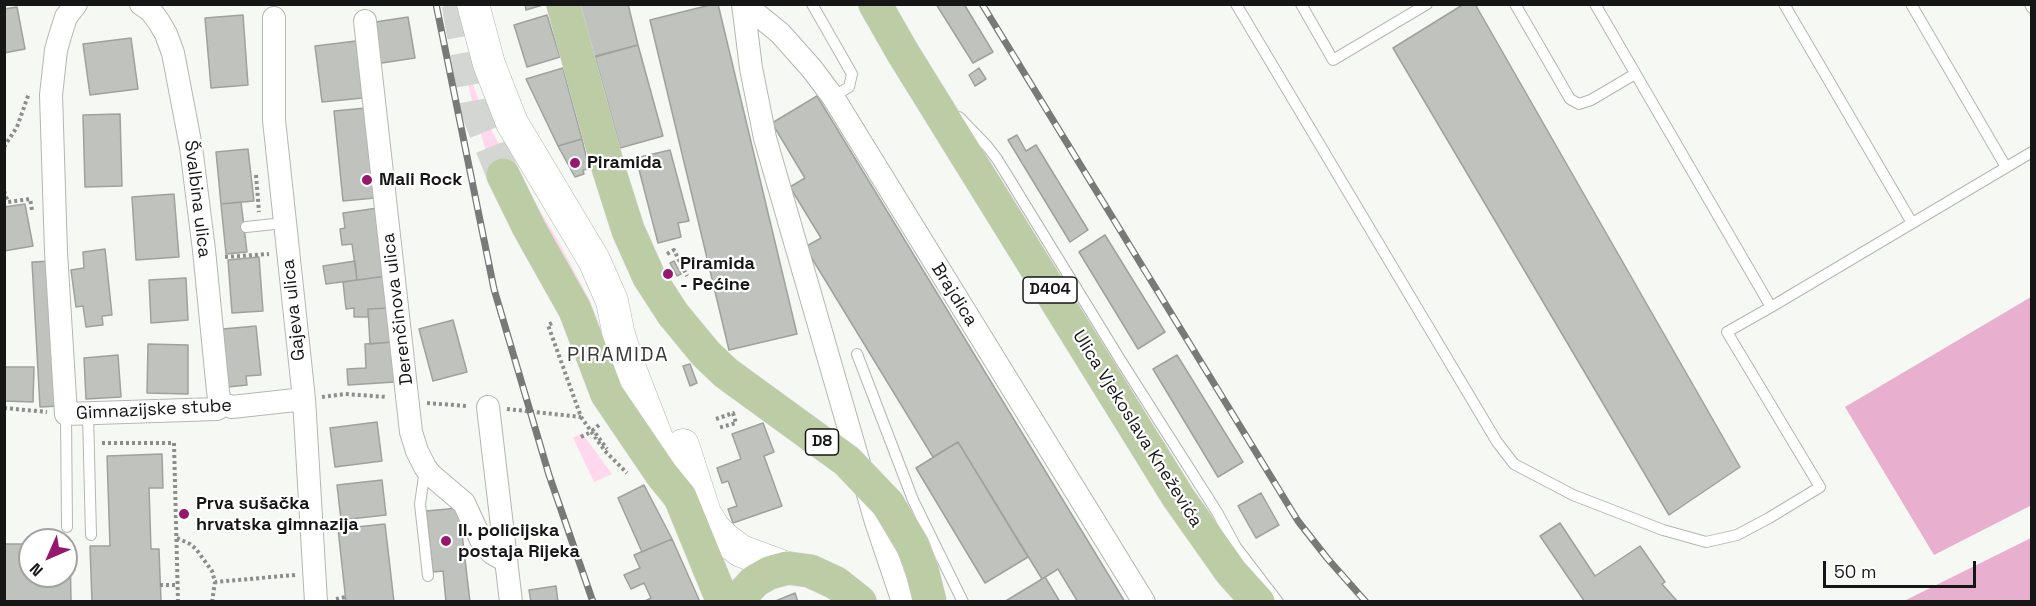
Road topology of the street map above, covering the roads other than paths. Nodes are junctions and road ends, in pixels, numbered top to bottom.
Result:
1 (76, 4) edge
2 (141, 4) edge
3 (473, 4) edge
4 (563, 4) edge
5 (743, 4) edge
6 (812, 4) edge
7 (875, 4) edge
8 (1236, 4) edge
9 (1301, 4) edge
10 (1426, 4) edge
11 (1515, 4) edge
12 (1595, 4) edge
13 (1784, 4) edge
14 (1911, 4) edge
15 (274, 18) dead end
16 (365, 21) dead end
17 (1635, 74) junction
18 (920, 81) junction
19 (833, 97) junction
20 (2031, 152) edge
21 (2006, 167) junction
22 (503, 175) tunnel mouth
23 (1912, 223) junction
24 (284, 224) junction
25 (246, 227) dead end
26 (612, 301) junction
27 (1771, 307) junction
28 (856, 354) dead end
29 (309, 399) junction
30 (223, 404) junction
31 (488, 407) road end
32 (66, 414) junction
33 (88, 414) junction
34 (425, 467) junction
35 (680, 497) junction
36 (67, 527) dead end
37 (91, 535) dead end
38 (506, 561) junction
39 (787, 568) junction
40 (428, 576) dead end
41 (316, 602) edge
42 (511, 602) edge
43 (723, 602) edge
44 (740, 602) edge
45 (860, 602) edge
46 (903, 602) edge
47 (930, 602) edge
48 (963, 602) edge
49 (1144, 602) edge
50 (1258, 602) edge
51 (1278, 602) edge

1 - 32 street
2 - 30 street, Švalbina ulica
3 - 26 main road
4 - 47 main road, D8, bridge
5 - 19 street, Brajdica
5 - 46 street, Brajdica
6 - 19 lane
7 - 18 main road, Ulica Vjekoslava Kneževića / D404
8 - 27 lane
9 - 10 lane
11 - 17 lane
12 - 17 lane
13 - 23 lane
14 - 21 lane
15 - 24 street, Gajeva ulica
16 - 34 street, Derenčinova ulica
17 - 27 lane
18 - 50 main road, Ulica Vjekoslava Kneževića / D404
18 - 51 lane
19 - 49 street, Brajdica
20 - 21 lane
21 - 23 lane
22 - 35 main road
23 - 27 lane
24 - 25 lane
24 - 29 street, Gajeva ulica
26 - 35 main road
26 - 39 main road
28 - 48 lane
29 - 30 street, Gimnazijske stube
29 - 41 street, Gajeva ulica
30 - 33 street, Gimnazijske stube
31 - 38 street
32 - 33 street, Gimnazijske stube
32 - 36 lane
33 - 37 lane
34 - 38 street, Derenčinova ulica
34 - 40 lane
35 - 43 main road
38 - 42 street
39 - 44 main road
39 - 45 main road

